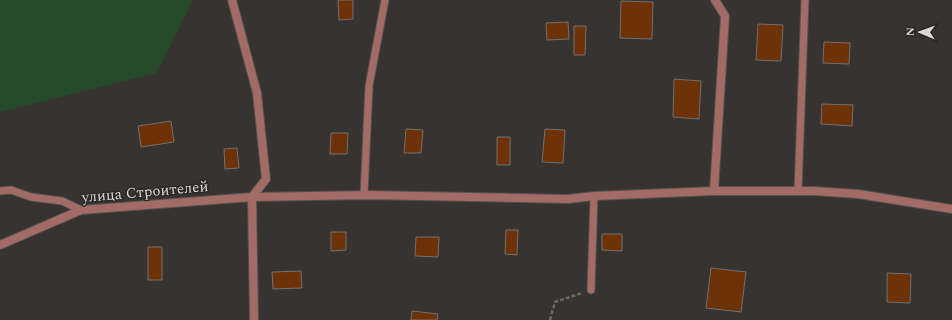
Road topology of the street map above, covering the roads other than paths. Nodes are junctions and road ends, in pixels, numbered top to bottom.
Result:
1 (232, 0) edge
2 (385, 0) edge
3 (715, 0) edge
4 (805, 0) edge
5 (0, 190) edge
6 (714, 191) junction
7 (798, 191) junction
8 (364, 195) junction
9 (594, 196) junction
10 (252, 197) junction
11 (952, 209) edge
12 (81, 210) junction
13 (0, 245) edge
14 (591, 290) road end
15 (254, 320) edge

1 - 10 street
2 - 8 lane
3 - 6 street
4 - 7 lane
5 - 12 lane
6 - 7 street, улица Строителей
6 - 9 street, улица Строителей
7 - 11 street, улица Строителей
8 - 9 street, улица Строителей
8 - 10 street, улица Строителей
9 - 14 lane
10 - 12 street, улица Строителей
10 - 15 street
12 - 13 street, улица Строителей

